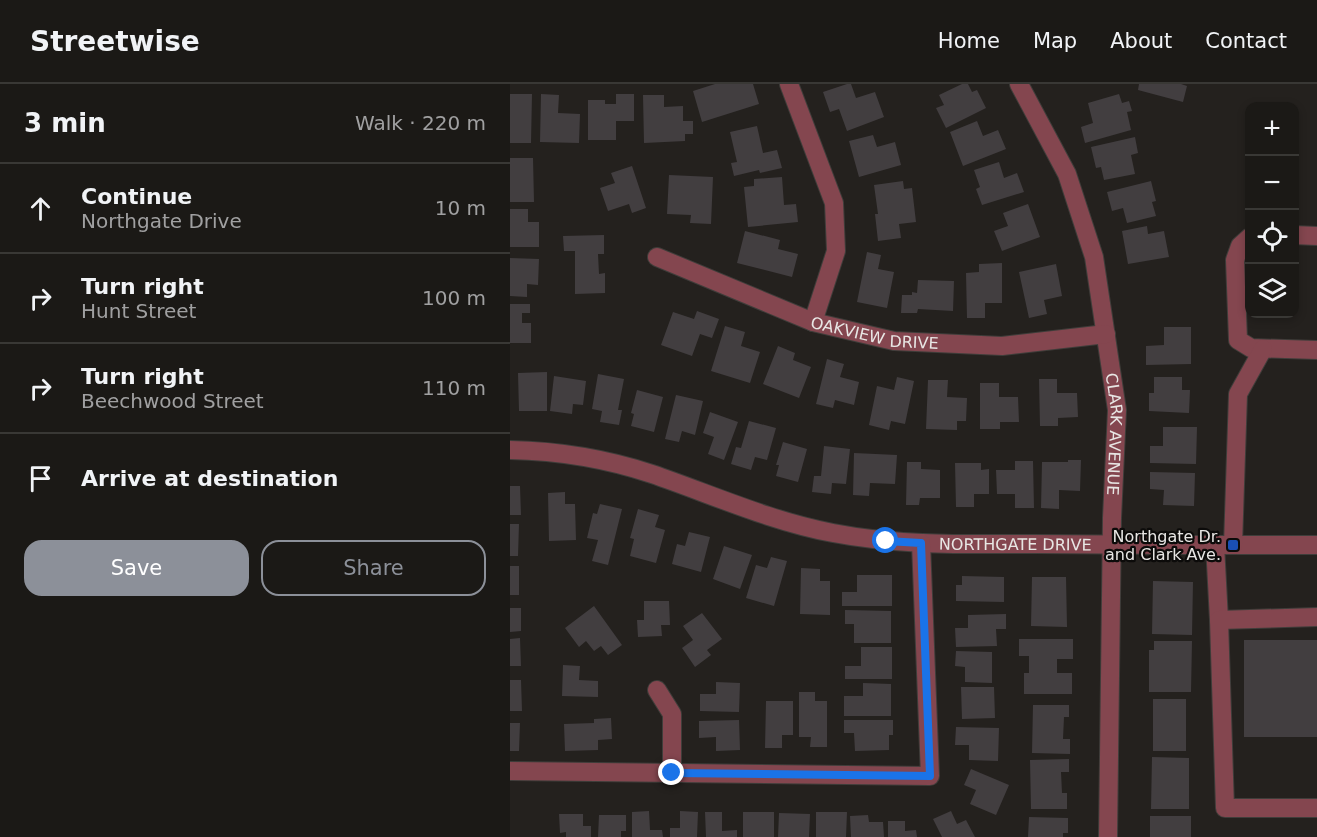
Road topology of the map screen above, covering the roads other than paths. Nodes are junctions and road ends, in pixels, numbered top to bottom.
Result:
1 (789, 84) edge
2 (1025, 86) edge
3 (1299, 235) edge
4 (1317, 236) edge
5 (1245, 242) edge
6 (657, 257) dead end
7 (813, 322) junction
8 (1106, 334) junction
9 (1263, 349) junction
10 (1317, 350) edge
11 (510, 450) edge
12 (921, 543) junction
13 (1111, 545) junction
14 (1224, 545) junction
15 (1317, 545) edge
16 (1317, 617) edge
17 (1219, 620) junction
18 (657, 690) dead end
19 (510, 771) edge
20 (672, 773) junction
21 (1317, 807) edge
22 (1108, 837) edge

1 - 7 street
2 - 8 street, CLARK AVENUE
3 - 4 street
5 - 9 street
6 - 7 street, OAKVIEW DRIVE
7 - 8 street, OAKVIEW DRIVE
8 - 13 street, CLARK AVENUE
9 - 10 street
9 - 14 street
11 - 12 street, NORTHGATE DRIVE
12 - 13 street, NORTHGATE DRIVE
12 - 20 street
13 - 14 street, NORTHGATE DRIVE
13 - 22 street, CLARK AVENUE
14 - 15 street, NORTHGATE DRIVE
14 - 17 street
16 - 17 street
17 - 21 street
18 - 20 street
19 - 20 street

